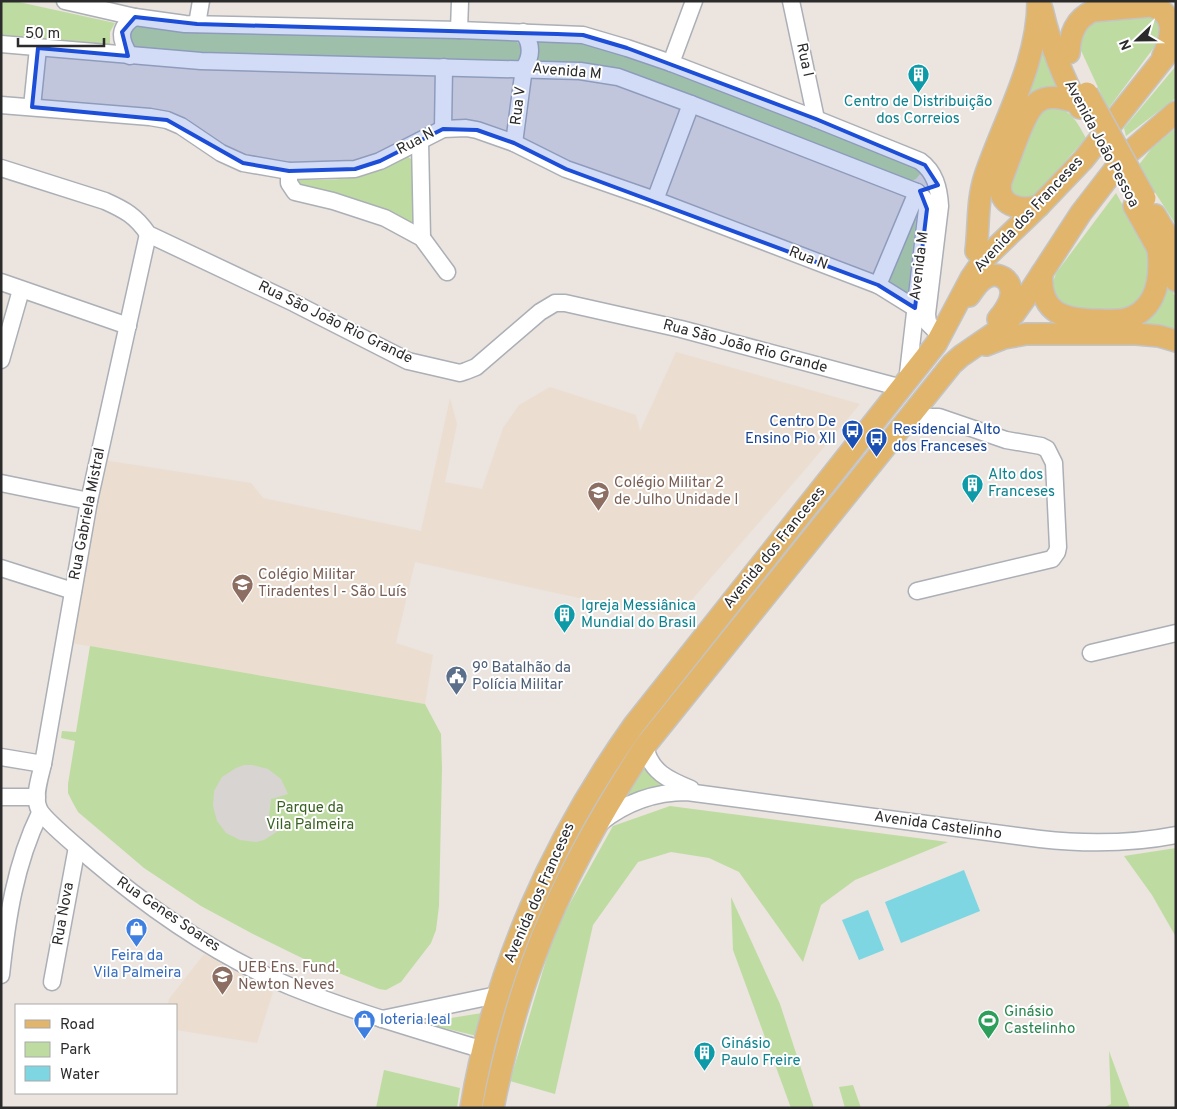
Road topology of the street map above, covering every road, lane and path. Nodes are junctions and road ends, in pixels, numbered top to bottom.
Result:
1 (65, 1) edge
2 (201, 1) edge
3 (460, 1) edge
4 (694, 1) edge
5 (791, 1) edge
6 (1039, 1) edge
7 (1055, 1) edge
8 (85, 4) edge
9 (135, 17) junction
10 (197, 24) junction
11 (459, 30) junction
12 (523, 32) junction
13 (1176, 43) edge
14 (1, 44) edge
15 (38, 48) junction
16 (1069, 53) junction
17 (130, 56) junction
18 (1161, 61) junction
19 (671, 63) junction
20 (444, 67) junction
21 (524, 68) junction
22 (1082, 101) junction
23 (691, 104) junction
24 (1, 105) edge
25 (32, 107) junction
26 (1176, 112) edge
27 (816, 119) junction
28 (442, 128) junction
29 (420, 140) junction
30 (514, 143) junction
31 (1, 168) edge
32 (289, 171) junction
33 (938, 186) junction
34 (917, 192) junction
35 (655, 200) junction
36 (1032, 213) junction
37 (148, 234) junction
38 (422, 238) junction
39 (1167, 249) edge
40 (976, 251) junction
41 (447, 272) dead end
42 (1042, 273) junction
43 (1176, 281) edge
44 (1, 282) edge
45 (878, 285) junction
46 (21, 290) junction
47 (915, 308) junction
48 (128, 326) junction
49 (935, 337) junction
50 (1176, 341) edge
51 (960, 356) junction
52 (1, 358) edge
53 (904, 385) junction
54 (907, 421) junction
55 (1, 483) edge
56 (89, 501) junction
57 (1, 568) edge
58 (73, 591) junction
59 (917, 591) dead end
60 (1176, 633) edge
61 (1091, 653) dead end
62 (645, 746) junction
63 (1, 757) edge
64 (42, 764) junction
65 (700, 792) junction
66 (1, 797) edge
67 (39, 805) junction
68 (595, 828) junction
69 (1176, 835) edge
70 (77, 847) junction
71 (1, 975) edge
72 (52, 982) dead end
73 (497, 995) junction
74 (382, 1019) junction
75 (483, 1050) junction
76 (471, 1108) edge
77 (493, 1108) edge

1 - 8 street
2 - 10 street
3 - 11 street
4 - 19 street
5 - 27 street, Rua I
6 - 22 main road, Avenida João Pessoa
6 - 40 main road
7 - 16 main road, Avenida João Pessoa
8 - 9 street
9 - 10 street
9 - 17 street
10 - 11 street
11 - 12 street
12 - 19 street
12 - 21 street, Rua V
13 - 18 main road, Avenida dos Franceses
14 - 15 street, Avenida M
15 - 17 street, Avenida M
15 - 25 street
16 - 18 main road
16 - 22 main road, Avenida João Pessoa
17 - 20 street, Avenida M
18 - 36 main road, Avenida dos Franceses
19 - 27 street
20 - 21 street, Avenida M
20 - 28 street
21 - 23 street, Avenida M
21 - 30 street, Rua V
22 - 36 main road
22 - 39 main road, Avenida João Pessoa, bridge
23 - 34 street, Avenida M
23 - 35 street
24 - 25 street, Rua N
25 - 32 street, Rua N
26 - 42 main road, Avenida dos Franceses
27 - 33 street
28 - 29 street, Rua N
28 - 30 street, Rua N
29 - 32 street, Rua N
29 - 38 street
30 - 35 street, Rua N
31 - 37 street, Rua São João Rio Grande
32 - 38 street
33 - 34 street
33 - 49 street, Avenida M
34 - 45 street
34 - 47 street, Avenida M
35 - 45 street, Rua N
36 - 40 main road
36 - 49 main road, Avenida dos Franceses
37 - 48 street, Rua Gabriela Mistral
37 - 53 street, Rua São João Rio Grande
38 - 41 street
39 - 42 main road
39 - 43 main road, Avenida João Pessoa
40 - 49 main road
42 - 51 main road, Avenida dos Franceses
44 - 46 street
45 - 47 street, Rua N
46 - 48 street
46 - 52 street
47 - 53 street, Avenida M
48 - 56 street, Rua Gabriela Mistral
49 - 51 main road
49 - 53 main road, Avenida dos Franceses
50 - 51 main road
51 - 54 main road, Avenida dos Franceses
53 - 73 main road, Avenida dos Franceses
54 - 59 street
54 - 62 main road, Avenida dos Franceses
55 - 56 street
56 - 58 street, Rua Gabriela Mistral
57 - 58 street
58 - 64 street, Rua Gabriela Mistral
60 - 61 street
62 - 65 street, Avenida Castelinho
62 - 68 main road, Avenida dos Franceses
63 - 64 street
64 - 67 street, Rua Gabriela Mistral
65 - 68 street, Avenida Castelinho
65 - 69 street, Avenida Castelinho
66 - 67 street
67 - 70 street, Rua Genes Soares
67 - 71 street, Rua Gabriela Mistral
68 - 77 main road, Avenida dos Franceses
70 - 72 street, Rua Nova
70 - 74 street, Rua Genes Soares
73 - 74 street
73 - 75 main road, Avenida dos Franceses
74 - 75 street, Rua Genes Soares
75 - 76 main road, Avenida dos Franceses

